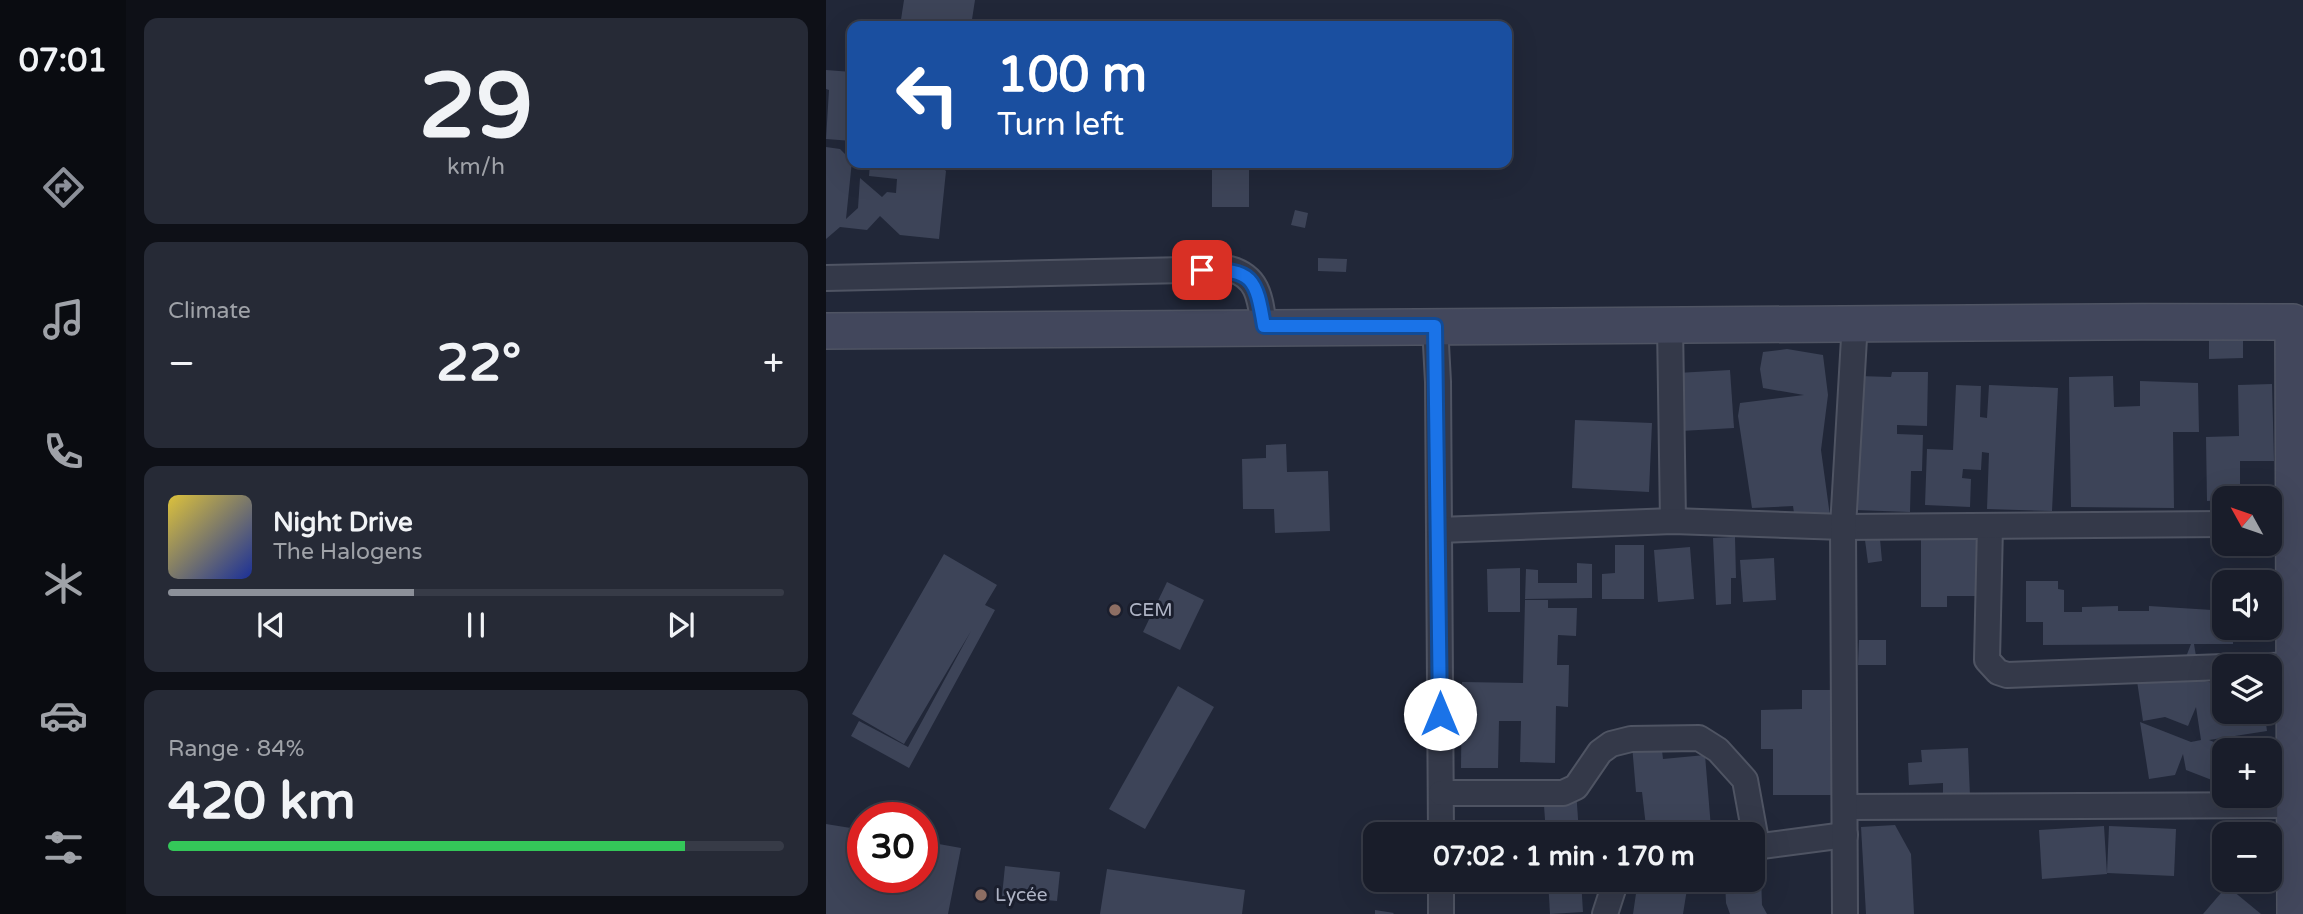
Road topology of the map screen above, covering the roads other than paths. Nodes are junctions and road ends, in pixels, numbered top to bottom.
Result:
1 (826, 278) edge
2 (1855, 321) junction
3 (2298, 322) edge
4 (1670, 325) junction
5 (1264, 326) junction
6 (1435, 326) junction
7 (826, 331) edge
8 (1673, 521) junction
9 (2282, 523) edge
10 (2212, 524) edge
11 (1990, 526) junction
12 (1843, 527) junction
13 (1439, 530) junction
14 (2294, 665) junction
15 (2282, 666) edge
16 (2212, 667) edge
17 (1441, 793) junction
18 (2295, 805) junction
19 (1845, 807) junction
20 (1441, 822) edge
21 (1751, 822) edge
22 (1845, 835) junction
23 (1765, 846) edge
24 (1441, 892) edge
25 (1612, 892) edge
26 (1441, 914) edge
27 (1605, 914) edge
28 (1844, 914) edge
29 (2295, 914) edge

1 - 5 street
2 - 3 street
2 - 4 street
2 - 12 street
3 - 9 street
4 - 6 street
4 - 8 street
5 - 6 street
5 - 7 street
6 - 13 street
8 - 12 street
8 - 13 street
9 - 14 street
10 - 11 street
11 - 12 street
11 - 16 street
12 - 19 street
13 - 17 street
14 - 15 street
14 - 18 street
17 - 20 street
17 - 21 street
18 - 19 street
18 - 29 street
19 - 22 street
22 - 23 street
22 - 28 street
24 - 26 street
25 - 27 street

